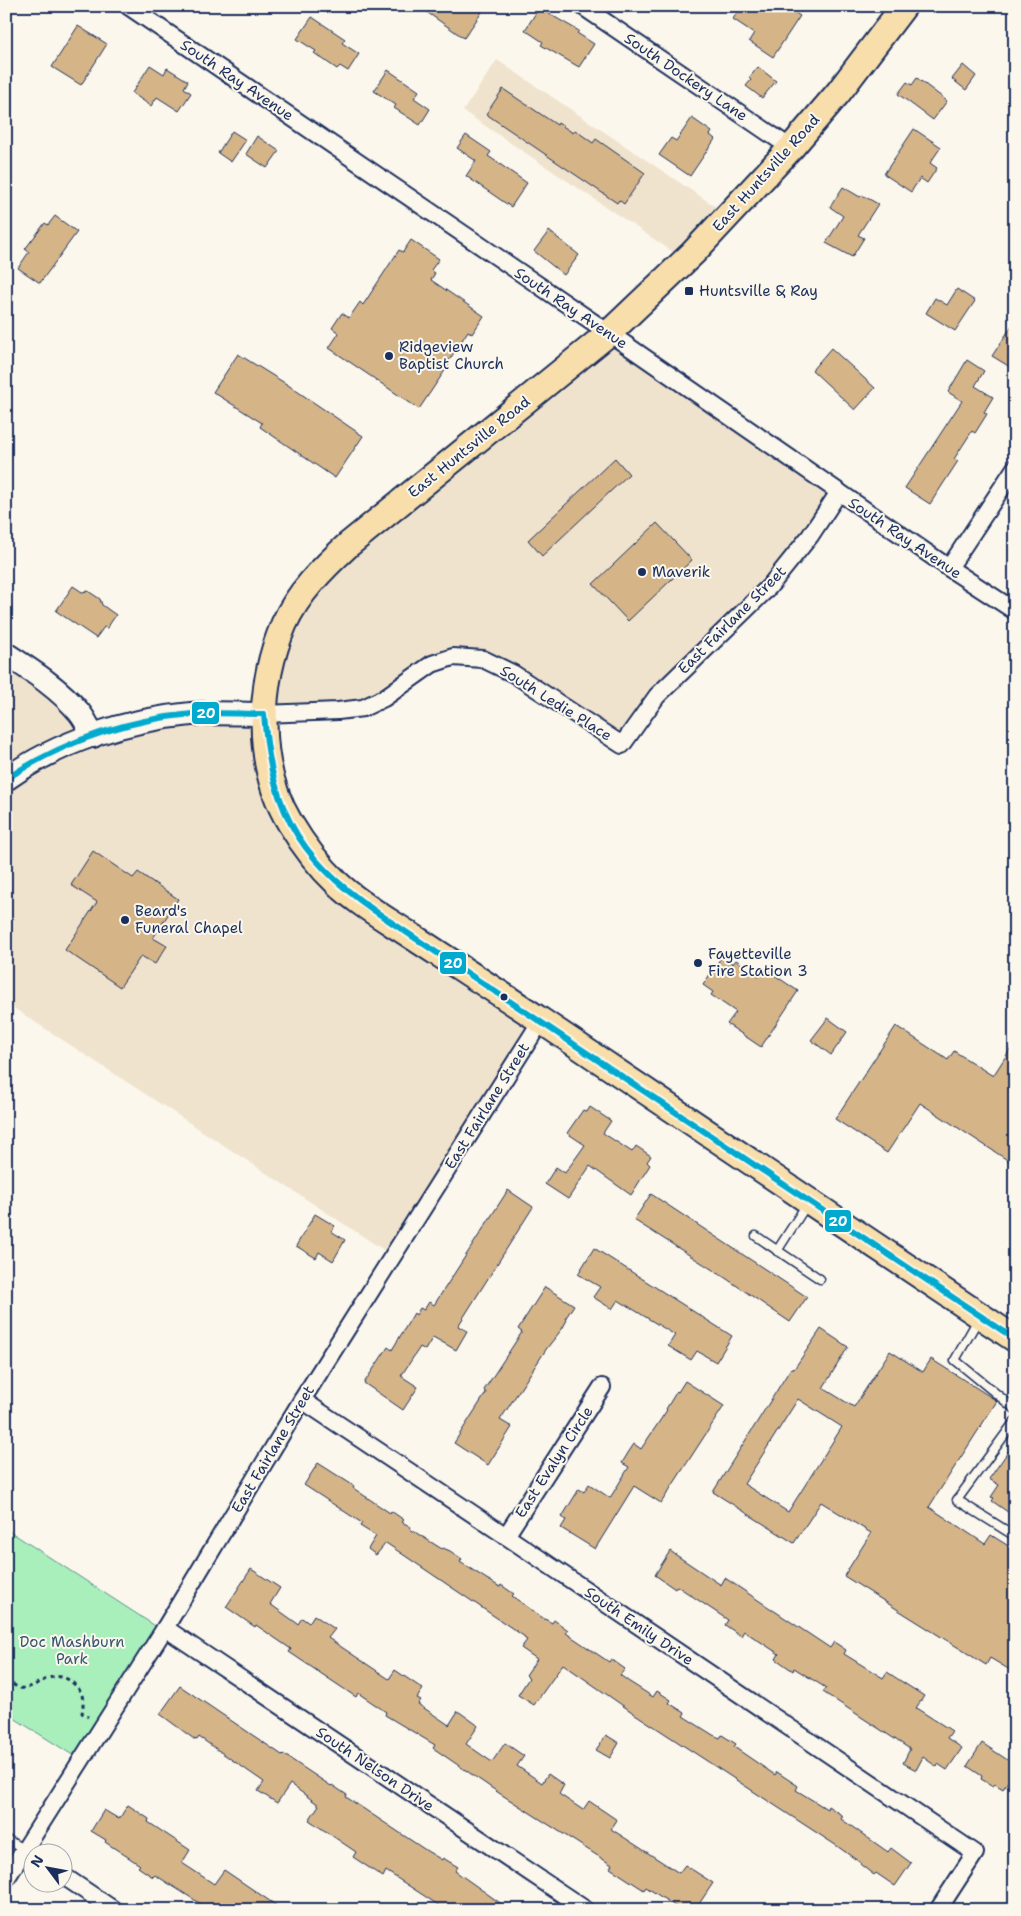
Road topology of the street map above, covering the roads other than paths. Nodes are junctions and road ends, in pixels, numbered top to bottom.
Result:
1 (128, 6) edge
2 (582, 6) edge
3 (904, 6) edge
4 (791, 148) junction
5 (609, 333) junction
6 (1015, 468) edge
7 (839, 492) junction
8 (949, 568) junction
9 (1015, 611) edge
10 (6, 654) edge
11 (264, 714) junction
12 (93, 736) junction
13 (622, 745) joint
14 (6, 779) edge
15 (541, 1021) junction
16 (809, 1201) junction
17 (756, 1236) dead end
18 (778, 1251) junction
19 (820, 1279) dead end
20 (980, 1316) junction
21 (1015, 1339) edge
22 (602, 1387) dead end
23 (302, 1400) junction
24 (1015, 1410) edge
25 (1015, 1420) edge
26 (506, 1536) junction
27 (1015, 1536) edge
28 (165, 1628) junction
29 (6, 1839) edge
30 (34, 1844) edge
31 (22, 1849) edge
32 (22, 1861) edge
33 (6, 1879) edge
34 (72, 1882) edge
35 (114, 1910) edge
36 (586, 1910) edge
37 (938, 1910) edge

1 - 5 street, South Ray Avenue
2 - 4 street, South Dockery Lane
3 - 4 main road, East Huntsville Road
4 - 5 main road, East Huntsville Road
5 - 7 street, South Ray Avenue
5 - 11 main road, East Huntsville Road
6 - 8 street
7 - 8 street, South Ray Avenue
7 - 13 street, East Fairlane Street
8 - 9 street, South Ray Avenue
10 - 12 main road
11 - 12 main road
11 - 13 street, South Ledie Place
11 - 15 main road, East Huntsville Road
12 - 14 main road
15 - 16 main road, East Huntsville Road
15 - 23 street, East Fairlane Street
16 - 18 lane
16 - 20 main road, East Huntsville Road
17 - 18 lane
18 - 19 lane
20 - 21 main road, East Huntsville Road
20 - 24 lane
22 - 26 street, East Evalyn Circle
23 - 26 street, South Emily Drive
23 - 28 street, East Fairlane Street
25 - 27 lane
26 - 37 street, South Emily Drive
28 - 30 street, East Fairlane Street
28 - 36 street, South Nelson Drive
29 - 31 lane
32 - 33 street, East Fairlane Street
34 - 35 street

